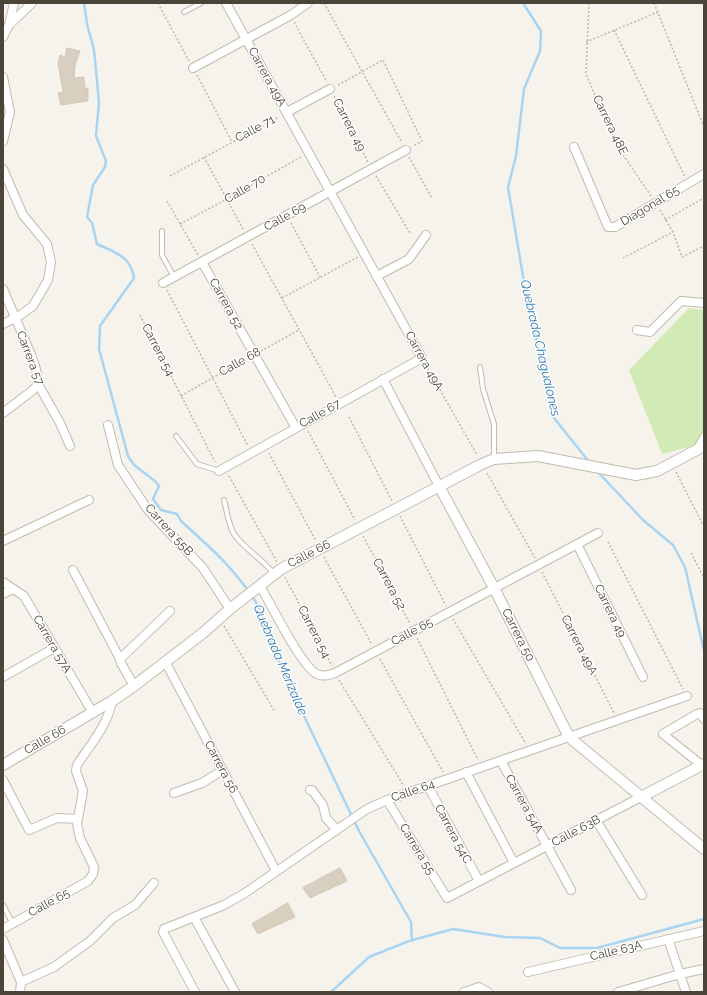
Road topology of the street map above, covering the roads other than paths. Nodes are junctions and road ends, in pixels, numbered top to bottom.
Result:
1 (14, 3) edge
2 (32, 3) edge
3 (201, 3) edge
4 (226, 3) edge
5 (308, 3) edge
6 (184, 12) dead end
7 (8, 25) junction
8 (3, 36) edge
9 (246, 39) junction
10 (193, 68) dead end
11 (3, 77) edge
12 (330, 89) road end
13 (286, 112) junction
14 (3, 141) edge
15 (574, 147) dead end
16 (406, 150) road end
17 (3, 169) edge
18 (704, 174) edge
19 (330, 191) junction
20 (162, 231) dead end
21 (426, 235) dead end
22 (202, 262) junction
23 (377, 276) junction
24 (174, 277) junction
25 (163, 283) road end
26 (3, 289) edge
27 (704, 303) edge
28 (14, 317) junction
29 (3, 324) edge
30 (637, 330) dead end
31 (422, 358) joint
32 (480, 367) dead end
33 (383, 379) junction
34 (38, 384) junction
35 (3, 413) edge
36 (108, 425) dead end
37 (296, 428) junction
38 (704, 434) edge
39 (176, 436) dead end
40 (70, 446) dead end
41 (699, 449) edge
42 (494, 459) junction
43 (222, 469) joint
44 (439, 486) junction
45 (89, 500) dead end
46 (224, 500) dead end
47 (598, 533) dead end
48 (3, 541) edge
49 (577, 544) junction
50 (73, 570) dead end
51 (278, 572) junction
52 (3, 582) edge
53 (259, 586) junction
54 (494, 588) junction
55 (13, 589) junction
56 (3, 594) edge
57 (230, 609) junction
58 (170, 611) dead end
59 (54, 648) junction
60 (120, 661) junction
61 (166, 663) junction
62 (3, 677) edge
63 (643, 677) dead end
64 (134, 686) junction
65 (687, 696) road end
66 (112, 701) junction
67 (92, 712) junction
68 (702, 716) edge
69 (570, 737) junction
70 (501, 761) junction
71 (3, 765) edge
72 (703, 765) edge
73 (223, 770) junction
74 (466, 772) junction
75 (3, 780) edge
76 (428, 786) junction
77 (310, 790) dead end
78 (174, 793) dead end
79 (641, 797) junction
80 (387, 800) junction
81 (78, 819) junction
82 (596, 820) junction
83 (337, 830) junction
84 (547, 846) junction
85 (704, 849) edge
86 (514, 863) junction
87 (276, 871) junction
88 (479, 882) junction
89 (154, 883) dead end
90 (571, 890) dead end
91 (642, 894) dead end
92 (447, 898) joint
93 (3, 905) edge
94 (194, 917) junction
95 (13, 924) junction
96 (3, 929) edge
97 (704, 931) edge
98 (668, 939) junction
99 (3, 940) edge
100 (704, 969) edge
101 (528, 972) dead end
102 (680, 974) junction
103 (21, 988) edge
104 (486, 990) edge
105 (195, 992) edge
106 (235, 992) edge
107 (464, 992) edge
108 (618, 992) edge
109 (686, 992) edge

1 - 7 street
2 - 7 street
3 - 6 lane
4 - 9 street, Carrera 49A
5 - 9 street
7 - 8 street
9 - 10 street
9 - 13 street, Carrera 49A
11 - 14 street
12 - 13 street, Calle 71
13 - 19 street, Carrera 49A
15 - 18 street, Diagonal 65
16 - 19 street, Calle 69
17 - 28 street
19 - 22 street, Calle 69
19 - 23 street, Carrera 49A
20 - 24 lane
21 - 23 street
22 - 24 street, Calle 69
22 - 37 street, Carrera 52
23 - 31 street, Carrera 49A
24 - 25 street, Calle 69
26 - 28 street, Carrera 57
27 - 30 street
28 - 29 street
28 - 34 street, Carrera 57
31 - 33 street, Calle 67
32 - 42 lane
33 - 37 street, Calle 67
33 - 44 street, Carrera 50
34 - 35 street
34 - 40 street, Carrera 57
36 - 57 street, Carrera 55B
37 - 43 street, Calle 67
38 - 41 lane
39 - 43 lane
41 - 42 street, Calle 66
42 - 44 street, Calle 66
44 - 51 street, Calle 66
44 - 54 street, Carrera 50
45 - 48 street
46 - 51 lane
47 - 49 street, Calle 65
49 - 54 street, Calle 65
49 - 63 street, Carrera 49
50 - 60 street
51 - 53 street, Calle 66
52 - 55 street, Carrera 57A
53 - 54 street, Calle 65
53 - 57 street, Calle 66
54 - 69 street, Carrera 50
55 - 56 street
55 - 59 street, Carrera 57A
57 - 61 street, Calle 66
58 - 60 street
59 - 62 street
59 - 67 street, Carrera 57A
60 - 64 street
61 - 64 street, Calle 66
61 - 73 street, Carrera 56
64 - 66 street, Calle 66
65 - 69 street, Calle 64
66 - 67 street, Calle 66
66 - 81 street
67 - 71 street, Calle 66
68 - 72 street
69 - 70 street, Calle 64
69 - 79 street, Carrera 50
70 - 74 street, Calle 64
70 - 84 street, Carrera 54A
72 - 79 street, Calle 63B
73 - 78 street
73 - 87 street, Carrera 56
74 - 76 street, Calle 64
74 - 86 street
75 - 81 street
76 - 80 street, Calle 64
76 - 88 street, Carrera 54C
77 - 83 street
79 - 82 street, Calle 63B
79 - 85 street, Carrera 50
80 - 83 street, Calle 64
80 - 92 street, Carrera 55
81 - 95 street, Calle 65
82 - 84 street, Calle 63B
82 - 91 street
83 - 87 street, Calle 64
84 - 86 street, Calle 63B
84 - 90 street, Carrera 54A
86 - 88 street, Calle 63B
87 - 94 street, Calle 64
88 - 92 street, Calle 63B
89 - 103 street
93 - 95 lane
94 - 105 street, Calle 64
94 - 106 street
95 - 96 street, Calle 65
97 - 98 street, Calle 63A
98 - 101 street, Calle 63A
98 - 102 street
99 - 103 street
100 - 102 street
102 - 108 street
102 - 109 street
104 - 107 street

